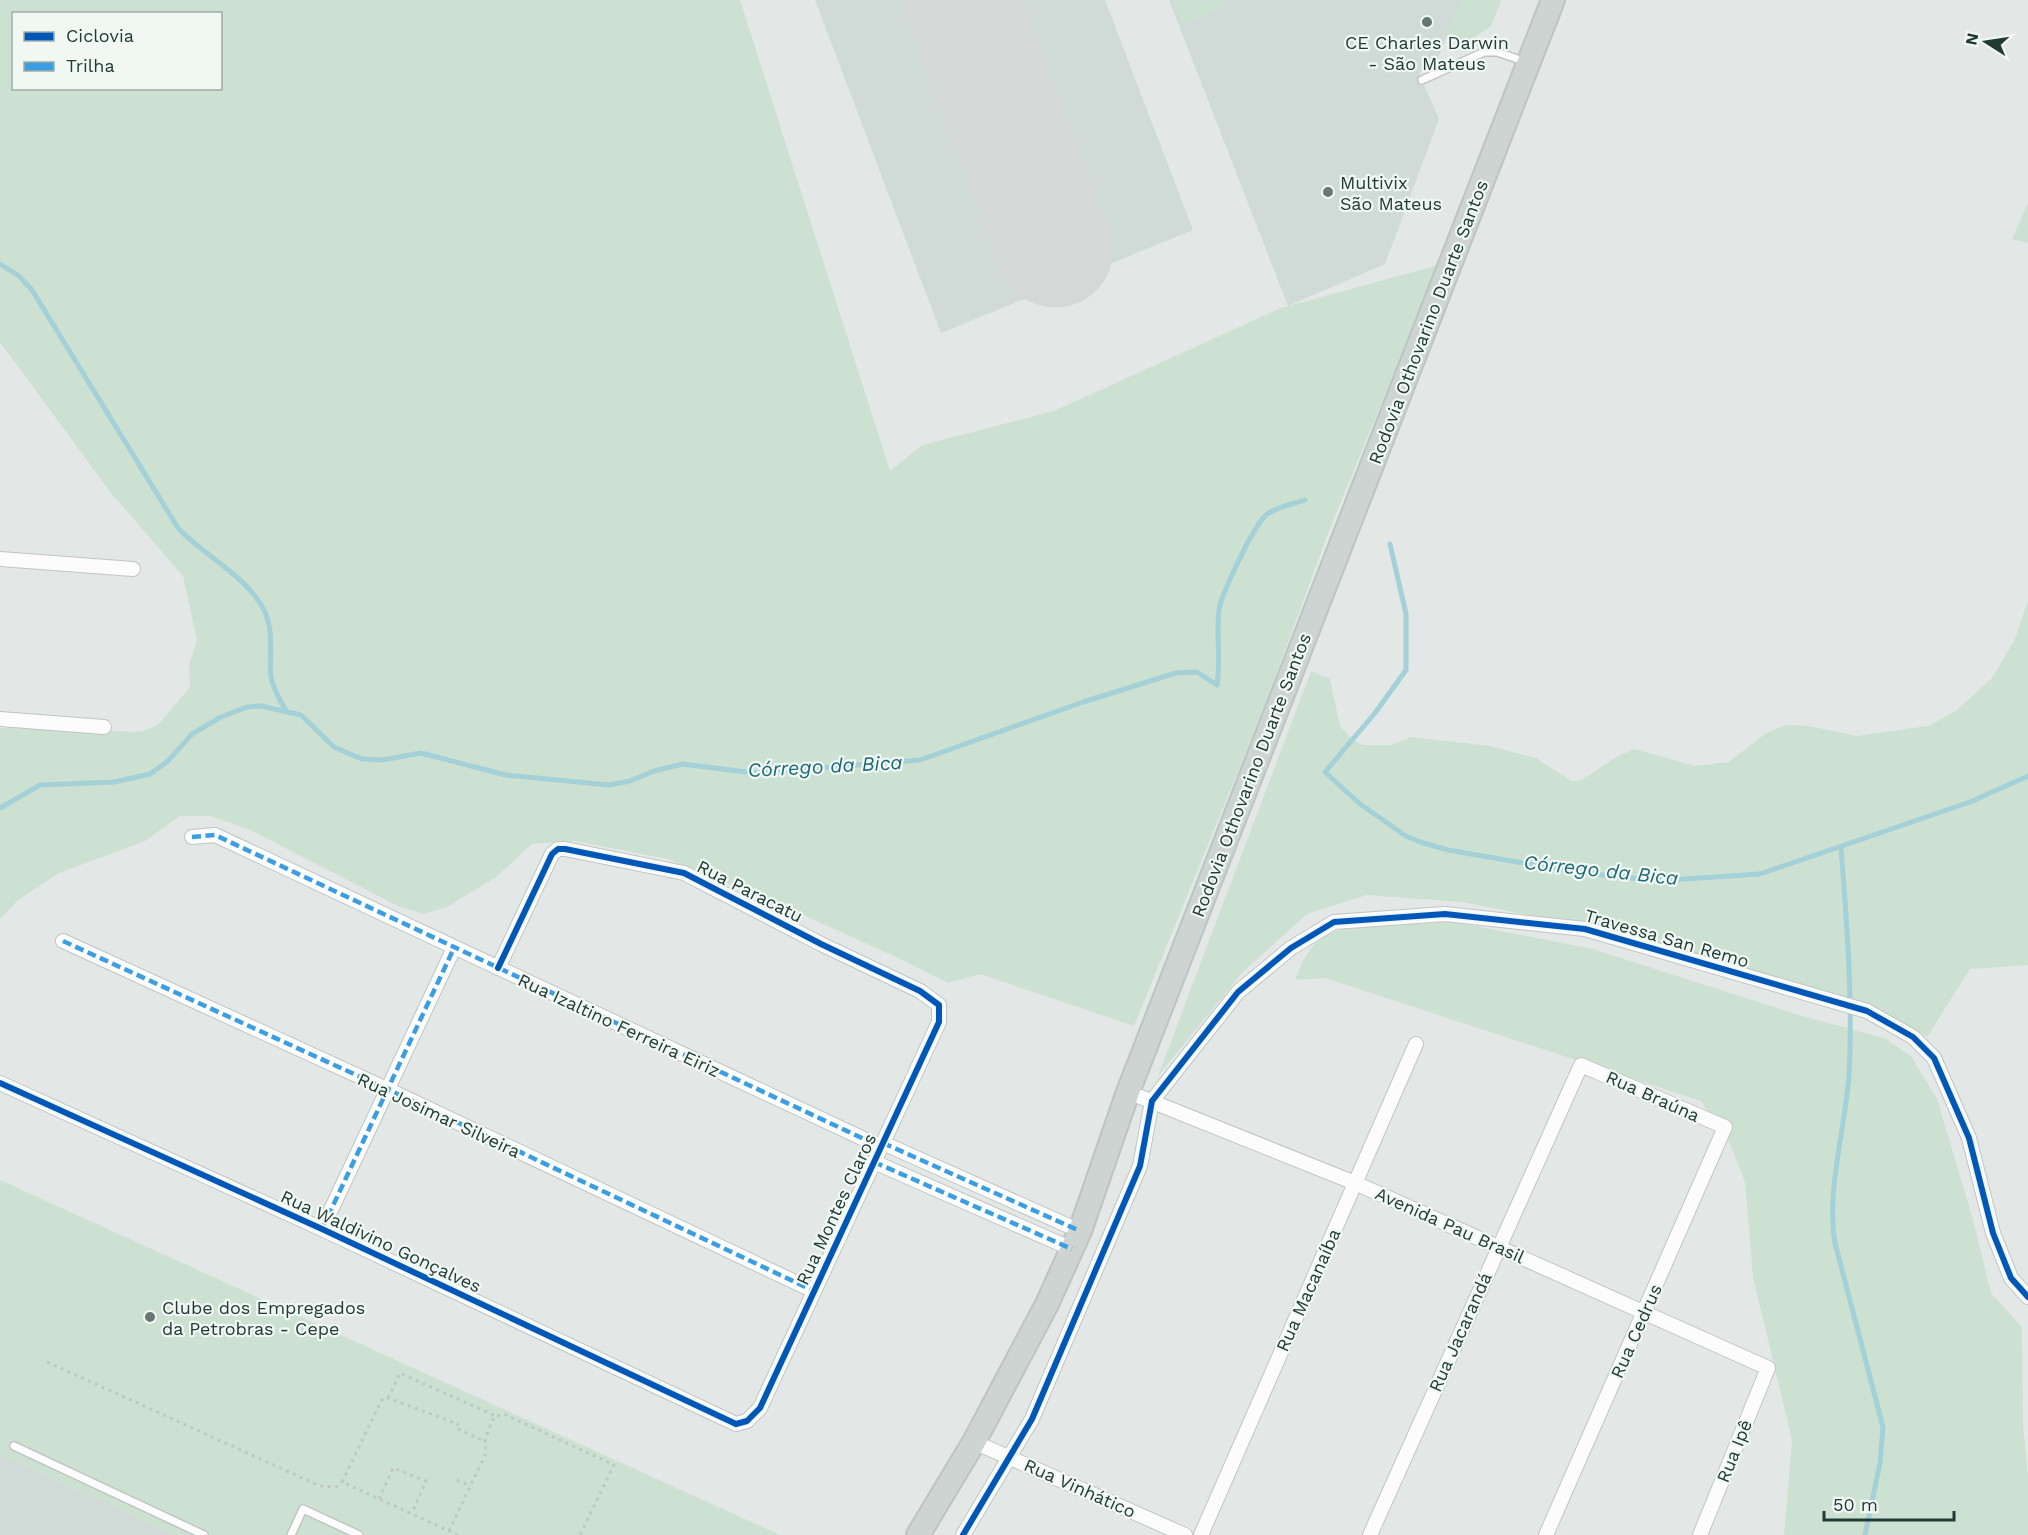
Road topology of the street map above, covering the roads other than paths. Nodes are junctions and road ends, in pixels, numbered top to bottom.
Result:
1 (1553, 0) edge
2 (1529, 63) junction
3 (1422, 80) dead end
4 (0, 559) edge
5 (133, 569) dead end
6 (0, 719) edge
7 (104, 727) dead end
8 (192, 837) dead end
9 (63, 941) dead end
10 (454, 948) junction
11 (498, 968) junction
12 (939, 1005) joint
13 (1416, 1044) dead end
14 (1581, 1065) joint
15 (0, 1083) edge
16 (388, 1090) junction
17 (1128, 1092) junction
18 (1152, 1101) junction
19 (1725, 1127) joint
20 (882, 1145) junction
21 (874, 1162) junction
22 (1355, 1183) junction
23 (322, 1229) junction
24 (1076, 1240) junction
25 (1498, 1246) junction
26 (814, 1291) junction
27 (2028, 1298) edge
28 (1645, 1311) junction
29 (1768, 1368) joint
30 (747, 1421) joint
31 (974, 1442) junction
32 (14, 1446) dead end
33 (1009, 1458) junction
34 (204, 1535) edge
35 (291, 1535) edge
36 (359, 1535) edge
37 (918, 1535) edge
38 (963, 1535) edge
39 (1185, 1535) edge
40 (1201, 1535) edge
41 (1370, 1535) edge
42 (1546, 1535) edge
43 (1700, 1535) edge

1 - 2 main road, Rodovia Othovarino Duarte Santos
2 - 3 lane
2 - 17 main road, Rodovia Othovarino Duarte Santos
4 - 5 street
6 - 7 street
8 - 10 street, Rua Izaltino Ferreira Eiriz
9 - 16 street, Rua Josimar Silveira
10 - 11 street, Rua Izaltino Ferreira Eiriz
10 - 16 street
11 - 12 street, Rua Paracatu
11 - 20 street, Rua Izaltino Ferreira Eiriz
12 - 20 street, Rua Montes Claros
13 - 22 street, Rua Macanaíba
14 - 19 street, Rua Braúna
14 - 25 street, Rua Jacarandá
15 - 23 street, Rua Waldivino Gonçalves
16 - 23 street
16 - 26 street, Rua Josimar Silveira
17 - 18 street, Avenida Pau Brasil
17 - 24 main road, Rodovia Othovarino Duarte Santos
18 - 22 street, Avenida Pau Brasil
18 - 27 street, Travessa San Remo
18 - 33 street
19 - 28 street, Rua Cedrus
20 - 21 street, Rua Montes Claros
20 - 24 street, Rua Izaltino Ferreira Eiriz
21 - 24 street
21 - 26 street, Rua Montes Claros
22 - 25 street, Avenida Pau Brasil
22 - 40 street, Rua Macanaíba
23 - 30 street, Rua Waldivino Gonçalves
24 - 31 main road, Rodovia Othovarino Duarte Santos
25 - 28 street, Avenida Pau Brasil
25 - 41 street, Rua Jacarandá
26 - 30 street, Rua Montes Claros
28 - 29 street, Avenida Pau Brasil
28 - 42 street, Rua Cedrus
29 - 43 street, Rua Ipê
31 - 33 street, Rua Vinhático
31 - 37 main road, Rodovia Othovarino Duarte Santos
32 - 34 lane
33 - 38 street
33 - 39 street, Rua Vinhático
35 - 36 lane

